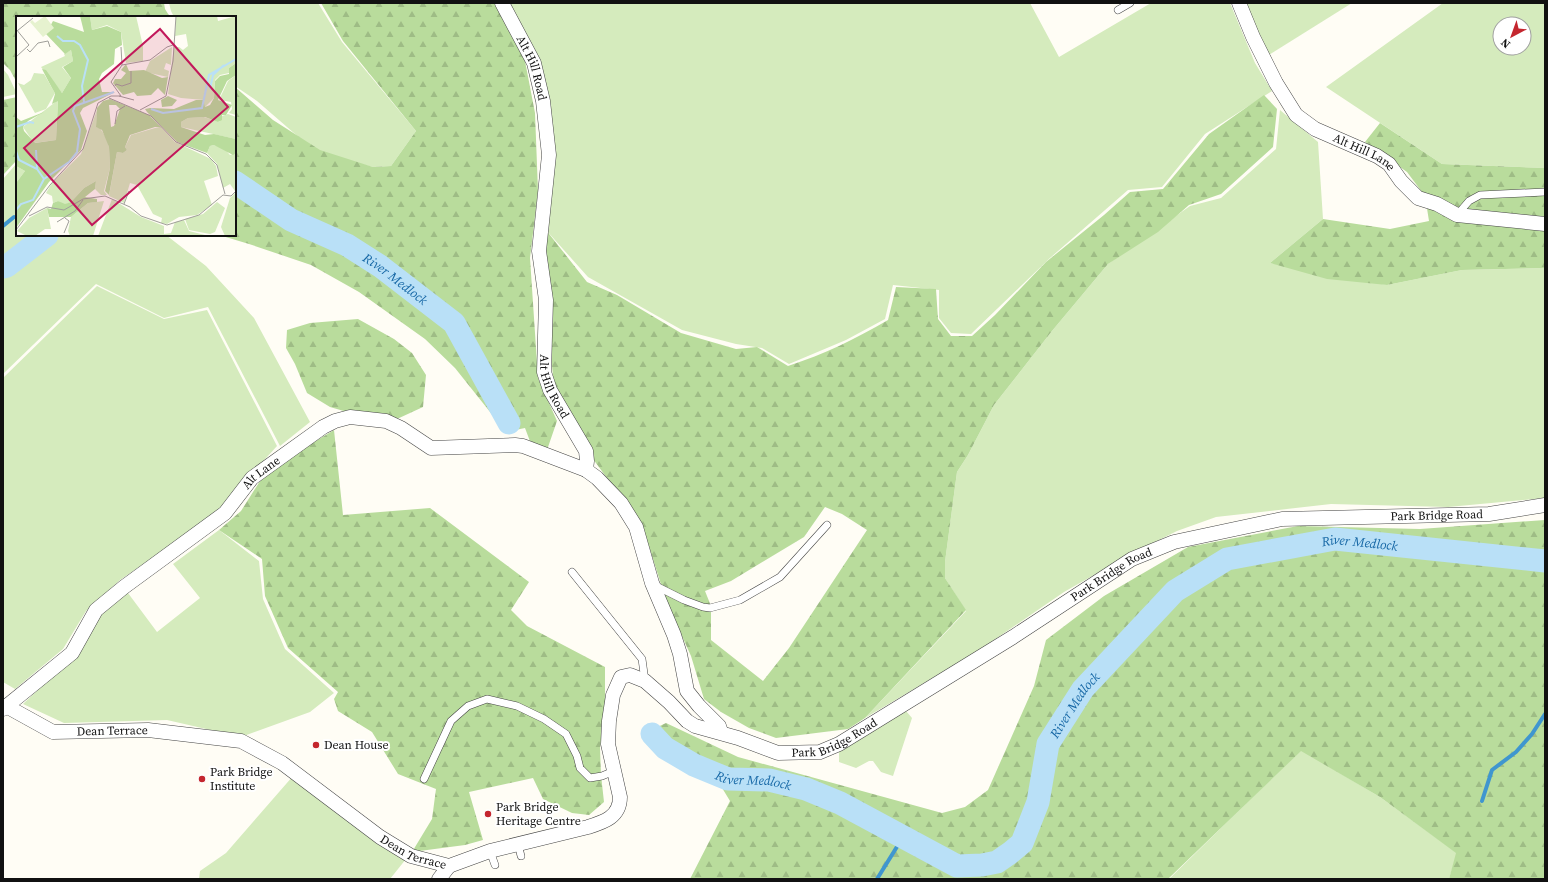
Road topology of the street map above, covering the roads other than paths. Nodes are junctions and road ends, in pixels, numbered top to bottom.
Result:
1 (502, 3) edge
2 (1130, 3) edge
3 (1239, 3) edge
4 (1118, 10) dead end
5 (1545, 192) edge
6 (1456, 215) junction
7 (1545, 224) edge
8 (586, 470) junction
9 (1545, 505) edge
10 (827, 525) dead end
11 (572, 572) dead end
12 (652, 583) junction
13 (645, 681) junction
14 (4, 707) edge
15 (721, 732) junction
16 (614, 771) junction
17 (424, 779) dead end
18 (490, 851) junction
19 (495, 865) dead end
20 (449, 866) junction
21 (440, 879) edge

1 - 8 street, Alt Hill Road
2 - 4 lane
3 - 6 street, Alt Hill Lane
5 - 6 lane
6 - 7 street, Alt Hill Lane
8 - 12 street
8 - 14 street, Alt Lane
9 - 15 street, Park Bridge Road
10 - 12 lane
11 - 13 lane
12 - 15 street
13 - 15 street, Dean Terrace
13 - 16 street, Dean Terrace
14 - 20 street, Dean Terrace
16 - 17 lane
16 - 18 street, Dean Terrace
18 - 19 lane
18 - 20 street, Dean Terrace
20 - 21 street

